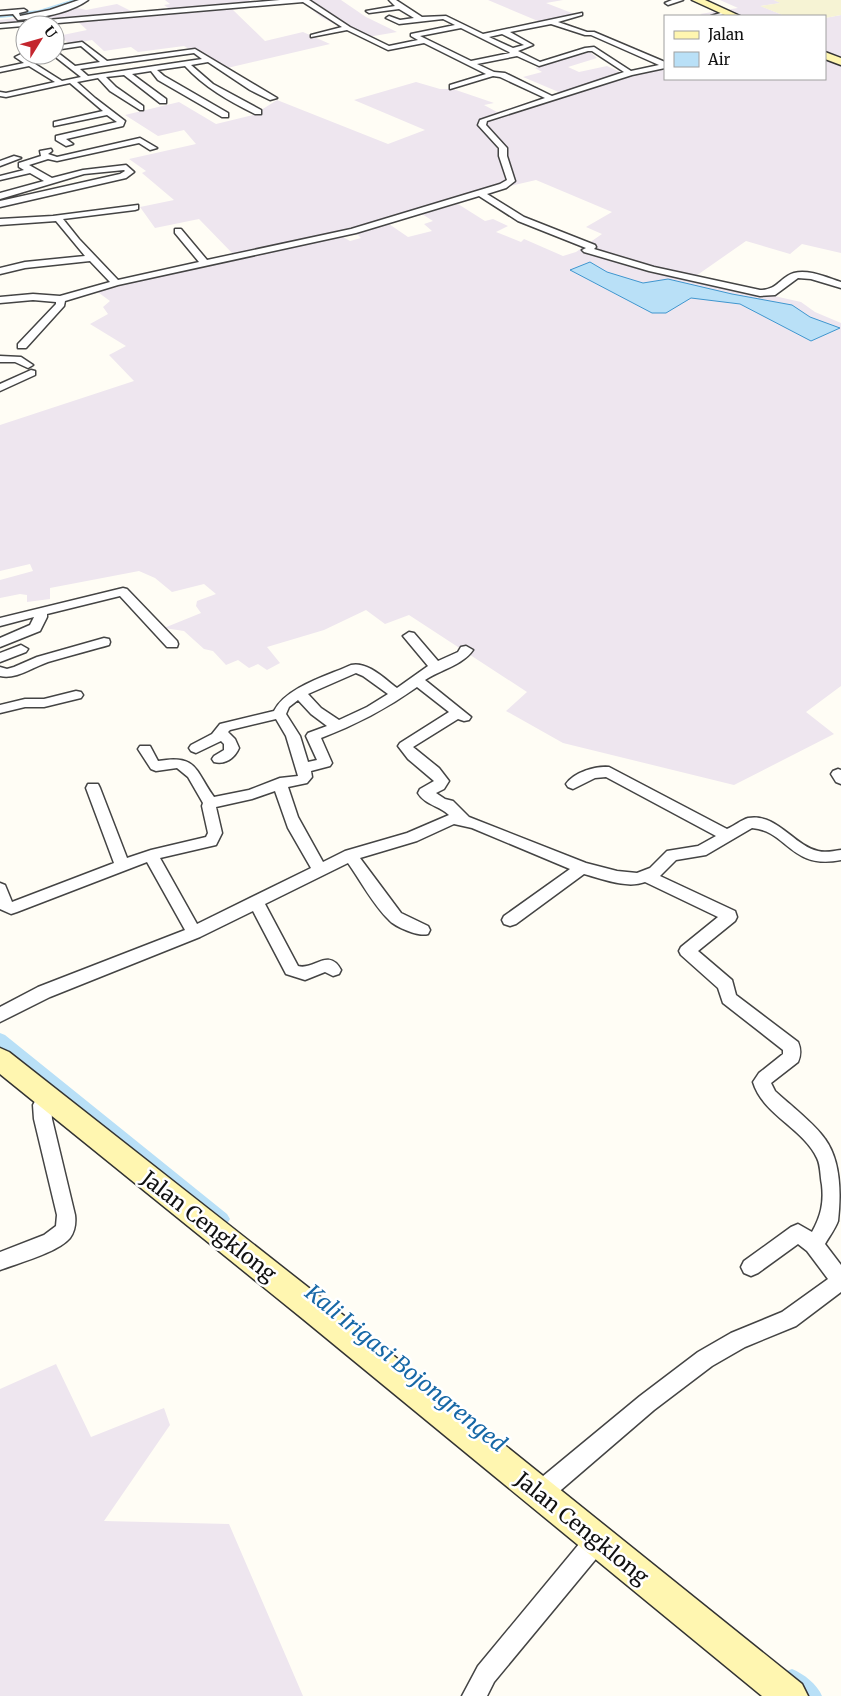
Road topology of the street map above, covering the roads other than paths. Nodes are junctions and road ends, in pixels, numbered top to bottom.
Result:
1 (66, 0) edge
2 (85, 0) edge
3 (304, 0) edge
4 (392, 0) edge
5 (680, 0) edge
6 (697, 0) edge
7 (668, 3) dead end
8 (401, 8) junction
9 (369, 11) dead end
10 (0, 13) edge
11 (16, 14) junction
12 (580, 14) dead end
13 (731, 15) edge
14 (389, 18) dead end
15 (420, 19) junction
16 (65, 21) edge
17 (551, 22) junction
18 (15, 25) edge
19 (0, 26) edge
20 (461, 26) junction
21 (348, 28) junction
22 (502, 31) junction
23 (313, 36) dead end
24 (482, 36) junction
25 (425, 41) junction
26 (622, 46) junction
27 (65, 47) edge
28 (597, 50) junction
29 (513, 52) junction
30 (826, 55) edge
31 (208, 60) junction
32 (65, 61) edge
33 (841, 62) edge
34 (105, 63) junction
35 (470, 63) junction
36 (187, 64) junction
37 (24, 65) edge
38 (31, 65) edge
39 (664, 65) edge
40 (664, 65) edge
41 (73, 68) junction
42 (152, 68) junction
43 (0, 70) edge
44 (518, 71) dead end
45 (126, 72) junction
46 (208, 73) dead end
47 (630, 73) junction
48 (492, 74) junction
49 (196, 75) junction
50 (100, 76) junction
51 (502, 76) junction
52 (88, 78) junction
53 (72, 81) junction
54 (61, 83) junction
55 (453, 86) dead end
56 (253, 88) junction
57 (244, 90) dead end
58 (234, 92) dead end
59 (0, 94) edge
60 (224, 94) junction
61 (273, 98) dead end
62 (551, 98) junction
63 (163, 101) dead end
64 (140, 108) dead end
65 (109, 112) junction
66 (258, 112) dead end
67 (225, 115) dead end
68 (57, 124) dead end
69 (109, 136) dead end
70 (122, 143) junction
71 (153, 148) dead end
72 (50, 157) junction
73 (66, 157) junction
74 (17, 158) dead end
75 (0, 164) edge
76 (31, 170) junction
77 (85, 172) junction
78 (0, 178) edge
79 (51, 181) junction
80 (480, 193) junction
81 (0, 196) edge
82 (0, 204) edge
83 (135, 207) dead end
84 (56, 217) junction
85 (1, 224) edge
86 (178, 230) dead end
87 (91, 258) junction
88 (0, 260) edge
89 (205, 263) junction
90 (5, 270) edge
91 (116, 283) junction
92 (841, 285) edge
93 (60, 299) junction
94 (0, 300) edge
95 (22, 346) dead end
96 (0, 359) edge
97 (0, 388) edge
98 (40, 612) junction
99 (0, 622) edge
100 (409, 636) dead end
101 (0, 642) edge
102 (104, 642) dead end
103 (172, 644) dead end
104 (21, 648) dead end
105 (466, 650) dead end
106 (0, 658) edge
107 (436, 668) junction
108 (0, 671) edge
109 (418, 681) junction
110 (299, 693) junction
111 (396, 694) junction
112 (76, 695) dead end
113 (0, 709) edge
114 (279, 714) junction
115 (340, 726) junction
116 (220, 732) junction
117 (196, 748) dead end
118 (144, 749) dead end
119 (219, 759) dead end
120 (303, 768) junction
121 (280, 784) junction
122 (574, 784) dead end
123 (93, 788) dead end
124 (211, 803) junction
125 (464, 821) junction
126 (728, 836) junction
127 (151, 855) junction
128 (350, 855) junction
129 (841, 855) edge
130 (123, 866) junction
131 (582, 868) junction
132 (320, 870) junction
133 (648, 876) junction
134 (0, 889) edge
135 (256, 902) junction
136 (510, 920) dead end
137 (422, 930) dead end
138 (194, 933) junction
139 (334, 970) dead end
140 (0, 1015) edge
141 (0, 1059) edge
142 (46, 1097) junction
143 (814, 1245) junction
144 (0, 1261) edge
145 (751, 1266) dead end
146 (841, 1280) edge
147 (543, 1490) junction
148 (597, 1540) junction
149 (474, 1696) edge
150 (790, 1696) edge

1 - 11 street
2 - 11 street
3 - 16 street
3 - 21 street
4 - 8 street
5 - 7 street
6 - 13 main road
8 - 9 street
8 - 15 street
10 - 11 street
12 - 17 street
14 - 15 street
15 - 20 street
17 - 22 street
17 - 26 street
18 - 19 street
20 - 24 street
20 - 25 street
21 - 23 street
21 - 25 street
22 - 24 street
22 - 29 street
24 - 29 street
25 - 35 street
26 - 28 street
26 - 39 street
27 - 34 street
28 - 29 street
28 - 47 street
29 - 35 street
30 - 33 main road
31 - 34 street
31 - 36 street
31 - 56 street
32 - 41 street
34 - 41 street
35 - 48 street
36 - 42 street
36 - 49 street
37 - 43 street
38 - 54 street
40 - 47 street
41 - 52 street
42 - 45 street
42 - 67 street
44 - 51 street
45 - 50 street
45 - 63 street
46 - 49 street
47 - 62 street
48 - 51 street
48 - 55 street
49 - 60 street
50 - 52 street
50 - 64 street
51 - 62 street
52 - 53 street
53 - 54 street
53 - 65 street
54 - 59 street
56 - 57 street
56 - 61 street
58 - 60 street
60 - 66 street
62 - 80 street
65 - 68 street
65 - 72 street
69 - 70 street
70 - 71 street
70 - 73 street
72 - 73 street
72 - 76 street
73 - 77 street
74 - 75 street
76 - 78 street
76 - 79 street
77 - 79 street
77 - 82 street
79 - 81 street
80 - 89 street
80 - 92 street
83 - 84 street
84 - 85 street
84 - 87 street
86 - 89 street
87 - 90 street
87 - 91 street
88 - 90 street
89 - 91 street
91 - 93 street
93 - 94 street
93 - 95 street
96 - 97 street
98 - 99 street
98 - 101 street
98 - 103 street
100 - 107 street
102 - 108 street
104 - 106 street
105 - 107 street
107 - 109 street
109 - 111 street
109 - 125 street
110 - 111 street
110 - 114 street
110 - 115 street
111 - 115 street
112 - 113 street
114 - 116 street
114 - 120 street
115 - 120 street
116 - 117 street
116 - 119 street
118 - 124 street
120 - 121 street
121 - 124 street
121 - 132 street
122 - 126 street
123 - 130 street
124 - 127 street
125 - 128 street
125 - 131 street
126 - 129 street
126 - 133 street
127 - 130 street
127 - 138 street
128 - 132 street
128 - 137 street
130 - 134 street
131 - 133 street
131 - 136 street
132 - 135 street
133 - 143 street
135 - 138 street
135 - 139 street
138 - 140 street
141 - 142 main road, Jalan Cengklong
142 - 144 street
142 - 147 main road, Jalan Cengklong
143 - 145 street
143 - 146 street
146 - 147 street
147 - 148 main road, Jalan Cengklong
148 - 149 street
148 - 150 main road, Jalan Cengklong

